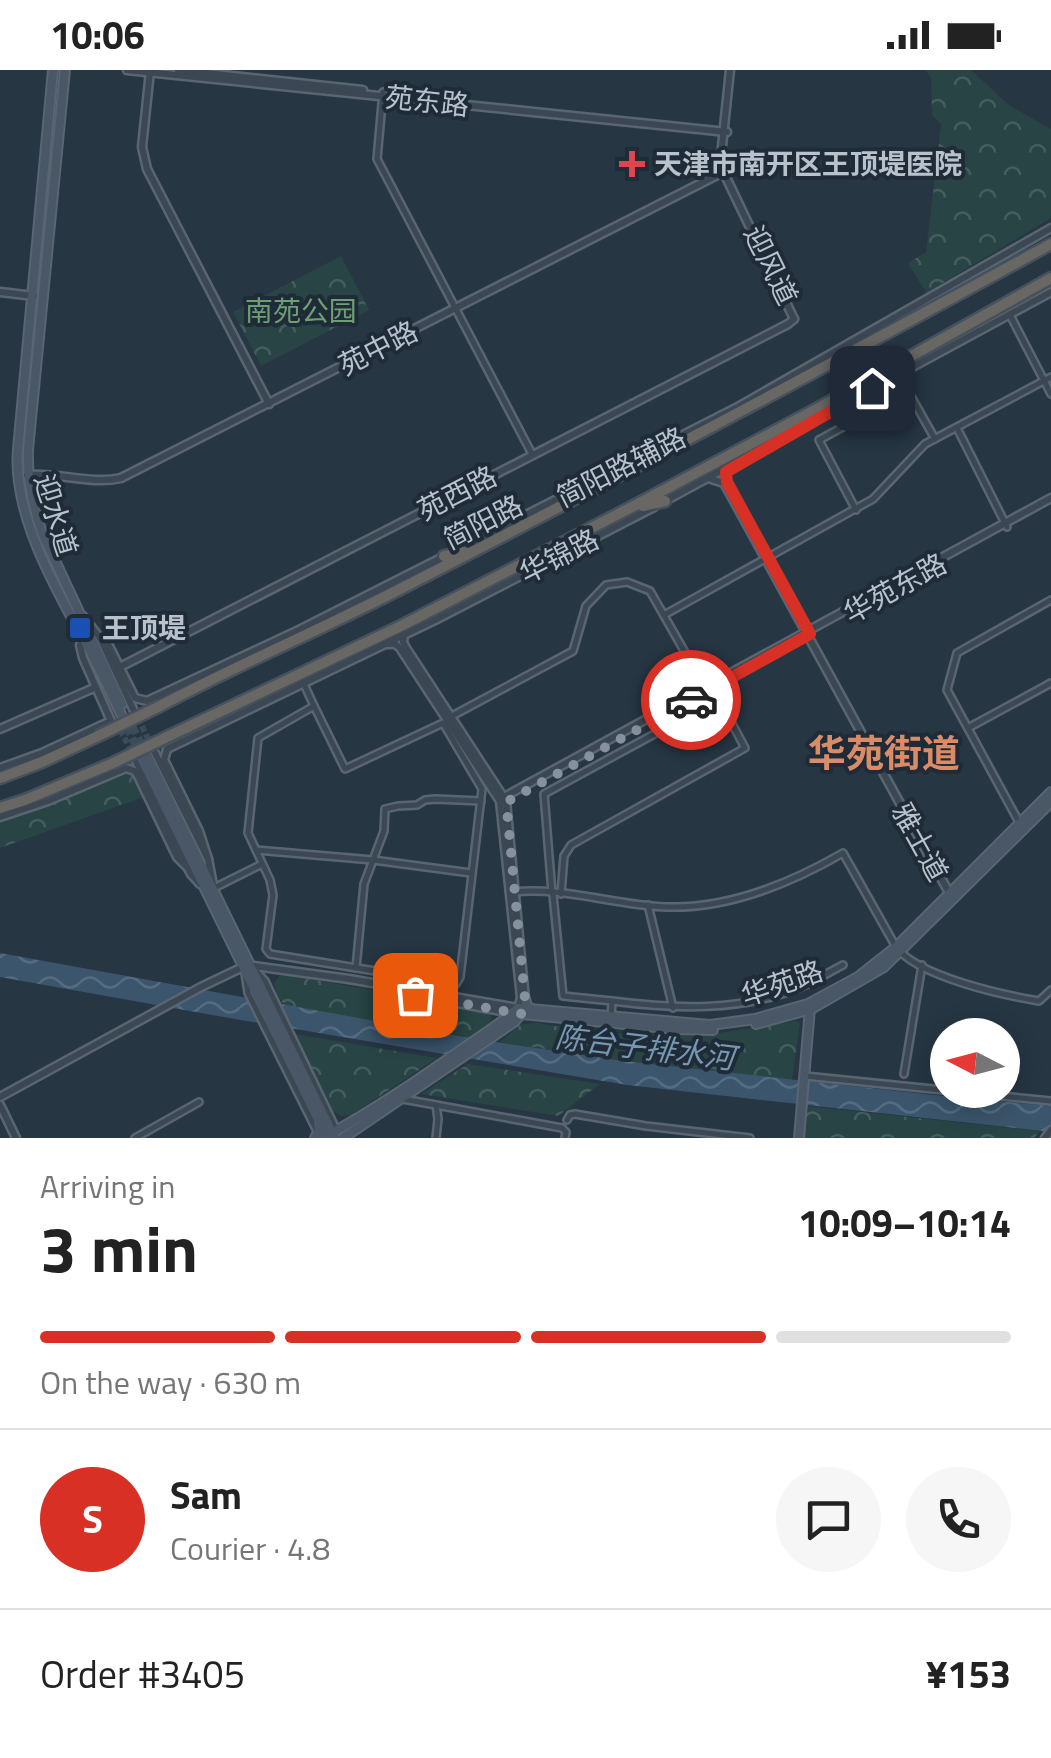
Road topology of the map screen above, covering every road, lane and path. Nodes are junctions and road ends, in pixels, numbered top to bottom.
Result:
1 (52, 70) edge
2 (65, 70) edge
3 (127, 70) edge
4 (178, 70) edge
5 (732, 70) edge
6 (150, 71) edge
7 (383, 94) junction
8 (725, 130) junction
9 (722, 155) junction
10 (724, 169) junction
11 (712, 174) junction
12 (1051, 228) edge
13 (1051, 244) edge
14 (1051, 278) edge
15 (0, 292) edge
16 (1051, 292) edge
17 (31, 296) junction
18 (42, 297) junction
19 (455, 307) junction
20 (1010, 315) junction
21 (794, 318) joint
22 (1051, 376) edge
23 (1044, 381) junction
24 (1051, 394) edge
25 (268, 403) junction
26 (736, 408) junction
27 (957, 428) junction
28 (936, 439) junction
29 (688, 441) junction
30 (18, 448) junction
31 (532, 454) junction
32 (728, 469) junction
33 (31, 472) junction
34 (18, 474) junction
35 (709, 479) junction
36 (1051, 500) edge
37 (666, 501) junction
38 (628, 509) junction
39 (856, 510) junction
40 (1006, 525) junction
41 (480, 549) junction
42 (444, 556) junction
43 (766, 558) junction
44 (472, 590) junction
45 (1051, 600) edge
46 (79, 613) junction
47 (664, 614) junction
48 (70, 618) junction
49 (435, 620) junction
50 (405, 633) junction
51 (812, 635) junction
52 (100, 638) junction
53 (80, 644) junction
54 (383, 644) junction
55 (120, 667) junction
56 (303, 682) junction
57 (1051, 683) edge
58 (96, 687) junction
59 (709, 687) junction
60 (314, 706) junction
61 (706, 706) dead end
62 (452, 716) junction
63 (122, 718) junction
64 (968, 728) junction
65 (0, 729) edge
66 (145, 757) junction
67 (0, 768) edge
68 (0, 778) edge
69 (1051, 792) edge
70 (506, 799) junction
71 (481, 802) junction
72 (1051, 802) edge
73 (0, 808) edge
74 (0, 817) edge
75 (1022, 826) junction
76 (256, 850) junction
77 (208, 859) junction
78 (373, 860) junction
79 (262, 864) junction
80 (188, 868) junction
81 (472, 873) junction
82 (212, 890) junction
83 (513, 892) junction
84 (555, 894) junction
85 (949, 895) junction
86 (648, 905) junction
87 (898, 950) junction
88 (843, 965) dead end
89 (922, 965) junction
90 (248, 967) junction
91 (356, 968) junction
92 (1051, 990) edge
93 (261, 995) junction
94 (525, 999) joint
95 (750, 1001) junction
96 (1039, 1001) junction
97 (612, 1002) junction
98 (1051, 1004) edge
99 (674, 1008) junction
100 (522, 1011) junction
101 (809, 1011) junction
102 (611, 1020) junction
103 (755, 1021) junction
104 (277, 1029) junction
105 (904, 1074) dead end
106 (803, 1076) junction
107 (397, 1097) junction
108 (0, 1100) edge
109 (198, 1102) dead end
110 (1051, 1102) edge
111 (436, 1105) junction
112 (0, 1113) edge
113 (566, 1120) dead end
114 (1051, 1130) edge
115 (328, 1136) edge
116 (14, 1138) edge
117 (135, 1138) edge
118 (436, 1138) edge
119 (566, 1138) edge
120 (750, 1138) edge
121 (797, 1138) edge
122 (1045, 1138) edge

1 - 17 main road, 迎水道
2 - 18 main road, 迎水道
3 - 6 street, 苑东路
4 - 7 street, 苑东路
5 - 8 street, 迎风道
5 - 8 street, 迎风道
6 - 7 street, 苑东路
6 - 25 street
7 - 8 street, 苑东路
7 - 8 street, 苑东路
7 - 19 street
8 - 9 street, 迎风道
8 - 10 street, 迎风道
9 - 10 street, 迎风道
9 - 11 street
10 - 11 street, 苑中路
10 - 19 street, 苑中路
10 - 21 street, 迎风道
11 - 19 street, 苑中路
12 - 26 street, 简阳路辅路
13 - 29 highway, 简阳路
14 - 38 highway, 简阳路
15 - 17 street
16 - 20 street, 华锦路
17 - 18 street
17 - 30 main road, 迎水道
18 - 33 main road, 迎水道
19 - 25 street, 苑中路
19 - 31 street
20 - 23 street
20 - 32 street, 华锦路
21 - 31 street, 苑西路
22 - 23 street
23 - 24 street
23 - 27 street
25 - 33 street, 苑中路
26 - 29 street
26 - 42 street, 简阳路辅路
27 - 28 street
27 - 40 street
28 - 39 street
28 - 39 street
29 - 41 highway, 简阳路
30 - 33 main road
30 - 34 main road, 迎水道
31 - 55 street, 苑西路
32 - 35 street, 华锦路
32 - 43 street, 雅士道
33 - 34 street, 苑中路
33 - 46 main road, 迎水道
34 - 48 main road, 迎水道
35 - 37 street, 华锦路
35 - 43 street, 雅士道
36 - 40 street, 华苑东路
37 - 38 highway
37 - 49 street, 华锦路
38 - 44 highway, 简阳路
39 - 43 street
40 - 51 street, 华苑东路
41 - 42 highway
41 - 68 highway, 简阳路, bridge
42 - 55 street, 简阳路辅路
43 - 47 street
43 - 51 street, 雅士道
44 - 49 street
44 - 73 highway, 简阳路, bridge
45 - 64 street
46 - 52 street
46 - 63 main road, 迎水道
47 - 59 street
47 - 62 street
48 - 53 street
48 - 63 main road, 迎水道
49 - 50 street, 华锦路
50 - 54 street, 华锦路
50 - 62 street
51 - 59 street, 华苑东路
51 - 59 street, 华苑东路
51 - 85 street, 雅士道
52 - 55 street, 简阳路辅路
52 - 63 street
53 - 58 street
53 - 63 street
54 - 56 street, 华锦路
54 - 70 street
56 - 60 street
56 - 77 street, 华锦路
57 - 64 street
58 - 63 street
58 - 65 street
59 - 70 street, 华苑东路
59 - 84 street
60 - 71 street
60 - 76 street
61 - 84 street
62 - 70 street
63 - 67 street
64 - 75 street
66 - 77 street
66 - 80 street
66 - 82 main road
69 - 75 main road, 华苑路
70 - 83 street
70 - 83 street
71 - 78 street
71 - 81 street
72 - 75 main road, 华苑路
74 - 80 street
75 - 85 main road, 华苑路
76 - 78 street
76 - 79 street
77 - 82 street
78 - 81 street
78 - 91 street
79 - 82 street
79 - 91 street
80 - 82 street
81 - 91 street
82 - 90 main road
83 - 84 street
83 - 94 street
83 - 100 street
84 - 86 street
84 - 97 street
85 - 87 main road, 华苑路
86 - 87 street
86 - 99 street
87 - 89 street
87 - 101 main road, 华苑路
88 - 95 street
89 - 96 street
89 - 105 street
90 - 93 main road
90 - 93 street
90 - 100 street
90 - 108 street
92 - 96 street
93 - 104 main road
93 - 104 street
94 - 100 main road
95 - 99 street
95 - 103 street
96 - 98 street
97 - 99 street
97 - 102 street
100 - 102 main road, 华苑路
100 - 107 main road
101 - 103 main road, 华苑路
101 - 103 main road, 华苑路
101 - 106 main road
102 - 103 main road, 华苑路
104 - 115 street
104 - 115 street
104 - 115 main road
106 - 110 street
106 - 121 main road
107 - 111 street
107 - 115 main road
108 - 116 street
109 - 117 street
111 - 118 street
111 - 119 street
112 - 116 street
113 - 120 street
114 - 122 street

